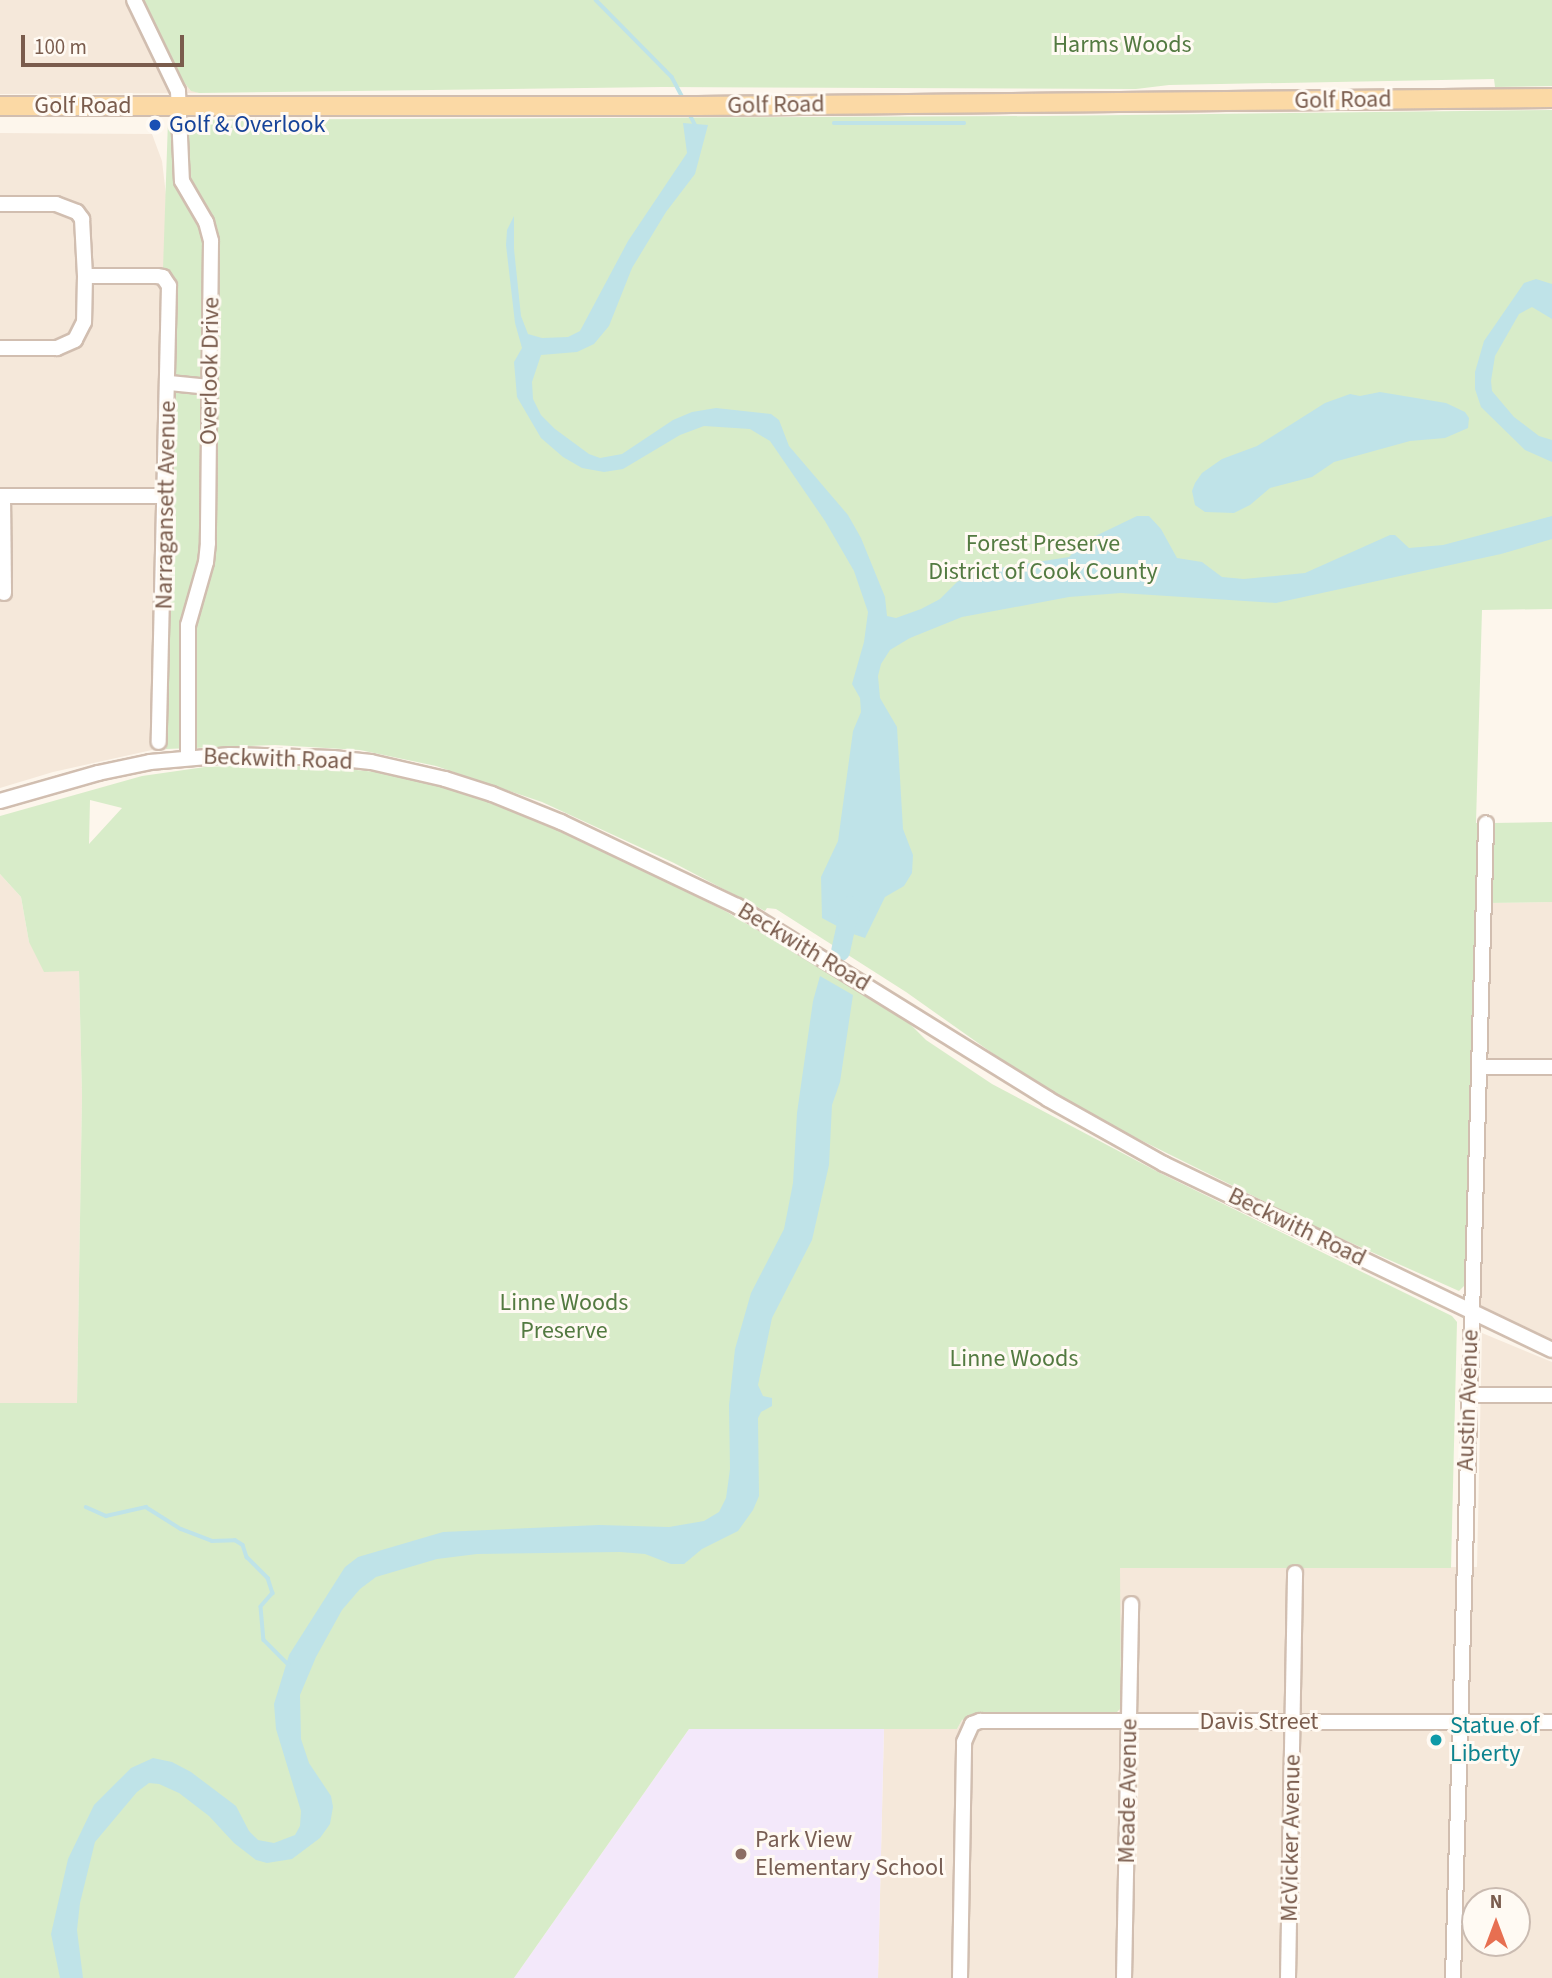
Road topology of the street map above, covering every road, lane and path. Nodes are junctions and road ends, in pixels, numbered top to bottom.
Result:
1 (134, 0) edge
2 (1552, 98) edge
3 (0, 106) edge
4 (179, 106) junction
5 (0, 205) edge
6 (85, 276) junction
7 (0, 348) edge
8 (169, 383) junction
9 (210, 387) junction
10 (1, 496) edge
11 (164, 496) junction
12 (4, 593) dead end
13 (159, 741) dead end
14 (188, 757) junction
15 (0, 801) edge
16 (1486, 823) dead end
17 (1479, 1067) junction
18 (1552, 1067) edge
19 (1471, 1312) junction
20 (1552, 1350) edge
21 (1467, 1395) junction
22 (1552, 1395) edge
23 (1295, 1573) dead end
24 (1131, 1604) dead end
25 (1129, 1722) junction
26 (1293, 1722) junction
27 (1459, 1722) junction
28 (1552, 1722) edge
29 (960, 1978) edge
30 (1124, 1978) edge
31 (1288, 1978) edge
32 (1453, 1978) edge

1 - 4 street, Overlook Drive
2 - 4 main road, Golf Road
3 - 4 main road, Golf Road
4 - 9 street, Overlook Drive
5 - 6 street
6 - 7 street
6 - 8 street, Narragansett Avenue
8 - 9 street
8 - 11 street, Narragansett Avenue
9 - 14 street, Overlook Drive
10 - 11 street
10 - 12 street
11 - 13 street, Narragansett Avenue
14 - 15 street, Beckwith Road
14 - 19 street, Beckwith Road
16 - 17 street, Austin Avenue
17 - 18 street
17 - 19 street, Austin Avenue
19 - 20 street, Beckwith Road
19 - 21 street, Austin Avenue
21 - 22 street
21 - 27 street, Austin Avenue
23 - 26 street, McVicker Avenue
24 - 25 street, Meade Avenue
25 - 26 street, Davis Street
25 - 29 street, Davis Street
25 - 30 street, Meade Avenue
26 - 27 street, Davis Street
26 - 31 street, McVicker Avenue
27 - 28 street, Davis Street
27 - 32 street, Austin Avenue

